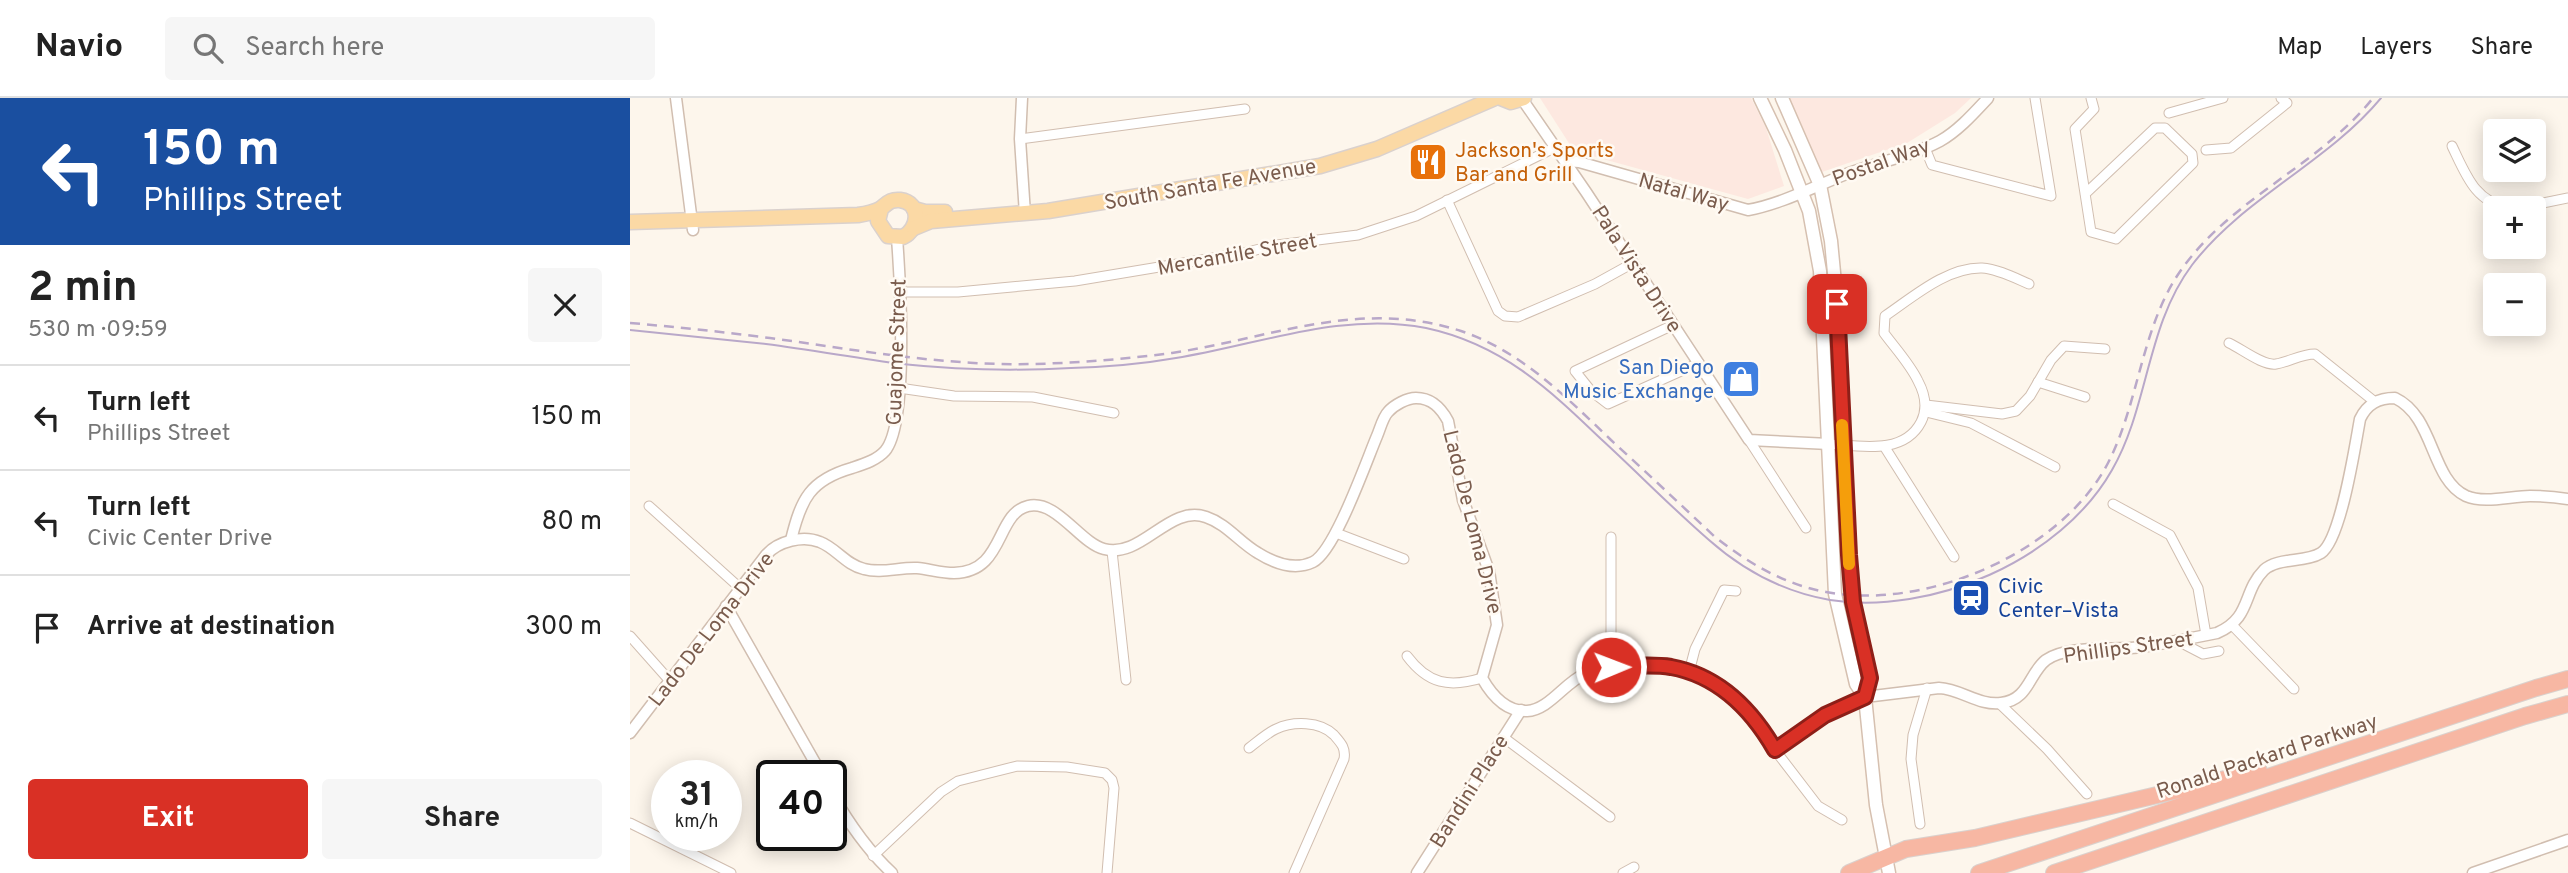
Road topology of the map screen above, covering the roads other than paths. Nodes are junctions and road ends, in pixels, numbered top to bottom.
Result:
1 (676, 98) edge
2 (1022, 98) edge
3 (1473, 98) edge
4 (1498, 98) edge
5 (1760, 98) edge
6 (1782, 98) edge
7 (1988, 98) edge
8 (2035, 98) edge
9 (2091, 98) edge
10 (2223, 98) edge
11 (2281, 98) edge
12 (1523, 99) edge
13 (1245, 109) dead end
14 (2169, 113) dead end
15 (1020, 139) junction
16 (2452, 146) dead end
17 (1556, 147) junction
18 (1925, 148) junction
19 (2206, 150) dead end
20 (1565, 160) junction
21 (1819, 184) junction
22 (1801, 191) junction
23 (2085, 194) junction
24 (2483, 197) edge
25 (2568, 198) edge
26 (1447, 200) junction
27 (2546, 202) edge
28 (881, 209) junction
29 (914, 209) junction
30 (1025, 210) junction
31 (630, 222) edge
32 (692, 226) junction
33 (879, 226) junction
34 (914, 228) junction
35 (630, 230) edge
36 (897, 238) junction
37 (1633, 263) junction
38 (2029, 284) dead end
39 (901, 292) junction
40 (1673, 325) junction
41 (2229, 343) dead end
42 (2105, 349) dead end
43 (1699, 363) junction
44 (2038, 382) junction
45 (899, 388) junction
46 (2085, 397) dead end
47 (2375, 402) junction
48 (1926, 409) junction
49 (1114, 413) dead end
50 (1749, 440) junction
51 (1829, 444) junction
52 (1843, 445) junction
53 (1884, 446) junction
54 (2055, 467) dead end
55 (2568, 499) edge
56 (2113, 504) dead end
57 (649, 506) dead end
58 (1806, 528) dead end
59 (1336, 533) junction
60 (1611, 537) dead end
61 (790, 540) junction
62 (1112, 551) junction
63 (1954, 557) dead end
64 (1404, 559) dead end
65 (740, 588) junction
66 (1736, 590) dead end
67 (726, 606) junction
68 (2232, 625) junction
69 (2206, 635) junction
70 (630, 636) edge
71 (2176, 640) junction
72 (2219, 651) dead end
73 (1406, 656) dead end
74 (1611, 667) junction
75 (1689, 672) junction
76 (1482, 678) junction
77 (2568, 679) edge
78 (1126, 680) dead end
79 (670, 681) junction
80 (1927, 688) junction
81 (2294, 689) dead end
82 (1865, 697) junction
83 (2000, 704) junction
84 (2568, 704) edge
85 (1521, 710) junction
86 (630, 733) edge
87 (1503, 737) junction
88 (1249, 748) dead end
89 (1775, 750) junction
90 (813, 760) edge
91 (2320, 760) junction
92 (2087, 794) dead end
93 (1610, 817) dead end
94 (847, 820) edge
95 (1842, 820) dead end
96 (630, 822) edge
97 (1920, 824) dead end
98 (2193, 827) junction
99 (2568, 840) edge
100 (873, 856) junction
101 (1887, 865) edge
102 (1634, 867) dead end
103 (731, 873) edge
104 (892, 873) edge
105 (1107, 873) edge
106 (1294, 873) edge
107 (1417, 873) edge
108 (1623, 873) edge
109 (1849, 873) edge
110 (1979, 873) edge
111 (2054, 873) edge
112 (2085, 873) edge
113 (2473, 873) edge

1 - 32 street
2 - 15 street
3 - 30 main road, South Santa Fe Avenue
4 - 12 main road, South Santa Fe Avenue
4 - 30 main road, South Santa Fe Avenue
5 - 22 main road
6 - 21 main road
7 - 18 street, Postal Way
8 - 18 street
9 - 23 street
10 - 14 street
11 - 19 street
12 - 17 street, Pala Vista Drive
13 - 15 street
15 - 30 street
16 - 24 street
17 - 20 street, Pala Vista Drive
17 - 26 street, Mercantile Street
18 - 21 street, Postal Way
20 - 22 street, Natal Way
20 - 37 street, Pala Vista Drive
21 - 22 street, Postal Way
21 - 52 main road
22 - 51 main road
23 - 23 street
25 - 27 street
26 - 37 street
26 - 39 street, Mercantile Street
28 - 29 main road, South Santa Fe Avenue
28 - 32 main road, South Santa Fe Avenue
28 - 33 main road
29 - 30 main road, South Santa Fe Avenue
29 - 34 main road
30 - 34 main road, South Santa Fe Avenue
31 - 32 main road, South Santa Fe Avenue
32 - 33 main road, South Santa Fe Avenue
32 - 35 main road, South Santa Fe Avenue
33 - 36 main road, South Santa Fe Avenue
34 - 36 main road, South Santa Fe Avenue
36 - 39 street, Guajome Street
37 - 40 street, Pala Vista Drive
38 - 48 street
39 - 45 street, Guajome Street
40 - 43 street, Pala Vista Drive
40 - 43 street
41 - 47 street
42 - 44 street
43 - 50 street, Pala Vista Drive
44 - 46 street
44 - 48 street
45 - 49 street
45 - 61 street, Guajome Street
47 - 55 street
47 - 68 street
48 - 53 street
48 - 54 street
50 - 51 street
50 - 58 street, Pala Vista Drive
51 - 52 street
51 - 82 main road
52 - 53 street
52 - 82 main road
53 - 63 street
56 - 69 street
57 - 65 street
59 - 62 street, Lado De Loma Drive
59 - 64 street
59 - 76 street, Lado De Loma Drive
60 - 74 street
61 - 62 street, Lado De Loma Drive
61 - 65 street, Lado De Loma Drive
62 - 78 street
65 - 67 street, Lado De Loma Drive
66 - 75 street
67 - 79 street, Lado De Loma Drive
67 - 90 street
68 - 69 street, Phillips Street
68 - 81 street
69 - 71 street, Phillips Street
70 - 79 street
71 - 72 street
71 - 83 street, Phillips Street
73 - 76 street
74 - 75 street
74 - 85 street
75 - 89 street
76 - 85 street
77 - 91 highway, Ronald Packard Parkway
79 - 86 street, Lado De Loma Drive
80 - 82 street
80 - 83 street
80 - 97 street
82 - 89 street
82 - 101 main road
83 - 92 street
84 - 98 highway, Ronald Packard Parkway
85 - 87 street, Bandini Place
87 - 93 street
87 - 107 street, Bandini Place
88 - 106 street
89 - 95 street
91 - 101 highway
91 - 110 highway, Ronald Packard Parkway
94 - 100 street
96 - 103 street
98 - 111 highway, Ronald Packard Parkway
98 - 112 highway
99 - 113 street
100 - 104 street
100 - 105 street
101 - 109 highway
102 - 108 street

